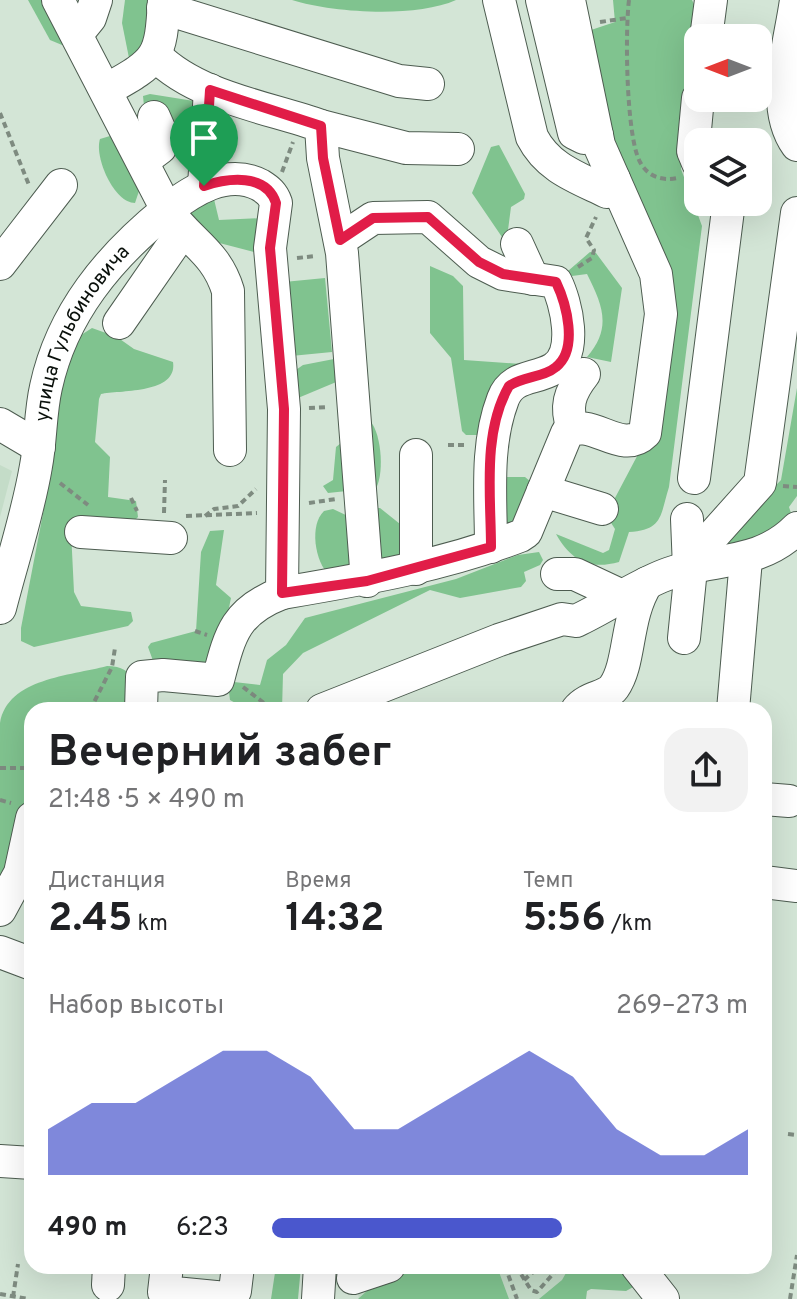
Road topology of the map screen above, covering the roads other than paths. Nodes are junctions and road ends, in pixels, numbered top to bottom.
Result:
1 (58, 0) edge
2 (96, 0) edge
3 (499, 0) edge
4 (542, 0) edge
5 (569, 0) edge
6 (711, 0) edge
7 (796, 0) edge
8 (164, 4) edge
9 (708, 24) edge
10 (77, 34) junction
11 (156, 56) junction
12 (428, 84) dead end
13 (108, 89) junction
14 (210, 90) junction
15 (154, 117) dead end
16 (313, 123) junction
17 (597, 135) junction
18 (797, 145) edge
19 (458, 149) dead end
20 (144, 160) junction
21 (61, 185) dead end
22 (610, 185) junction
23 (204, 186) junction
24 (797, 213) edge
25 (727, 216) edge
26 (175, 221) junction
27 (517, 244) dead end
28 (341, 247) junction
29 (0, 264) edge
30 (533, 279) junction
31 (119, 323) dead end
32 (584, 374) dead end
33 (0, 424) edge
34 (573, 429) junction
35 (39, 447) junction
36 (230, 450) dead end
37 (416, 455) dead end
38 (694, 478) dead end
39 (543, 491) junction
40 (602, 509) dead end
41 (687, 519) dead end
42 (88, 522) road end
43 (168, 527) road end
44 (797, 528) edge
45 (491, 547) junction
46 (746, 559) junction
47 (689, 568) junction
48 (416, 569) junction
49 (557, 574) dead end
50 (367, 581) junction
51 (634, 590) junction
52 (282, 593) junction
53 (0, 608) edge
54 (684, 638) dead end
55 (219, 686) edge
56 (141, 702) edge
57 (342, 702) edge
58 (585, 702) edge
59 (734, 702) edge
60 (24, 879) edge
61 (772, 883) edge
62 (797, 886) edge
63 (0, 910) edge
64 (0, 952) edge
65 (24, 961) edge
66 (0, 1161) edge
67 (24, 1170) edge
68 (237, 1274) edge
69 (320, 1274) edge
70 (643, 1274) edge
71 (165, 1286) edge
72 (318, 1299) edge
73 (663, 1299) edge

1 - 10 street
2 - 10 street
3 - 22 street
4 - 17 street
5 - 17 street
6 - 9 street
7 - 18 street
8 - 11 street
8 - 12 street
10 - 13 street
11 - 13 street
11 - 14 street
13 - 20 street
14 - 16 street
14 - 23 street
15 - 20 street
16 - 19 street
16 - 28 street
17 - 22 street
20 - 26 street
21 - 29 street
22 - 34 street
23 - 26 street, улица Гульбиновича
23 - 52 street
24 - 47 street
25 - 38 street
26 - 31 street
26 - 35 street, улица Гульбиновича
26 - 36 street
27 - 30 street
28 - 30 street
28 - 50 street
30 - 45 street
32 - 34 street
33 - 35 street
34 - 39 street
35 - 53 street, улица Гульбиновича
37 - 48 street
39 - 40 street
39 - 45 street
41 - 47 street
42 - 43 street
44 - 46 street
45 - 48 street
46 - 47 street
46 - 59 street
47 - 51 street
47 - 54 street
48 - 50 street
49 - 51 street
50 - 52 street
51 - 57 street
51 - 58 street
52 - 55 street
55 - 56 street
60 - 63 street
61 - 62 street
64 - 65 street
66 - 67 street
68 - 71 street
69 - 72 street
70 - 73 street

